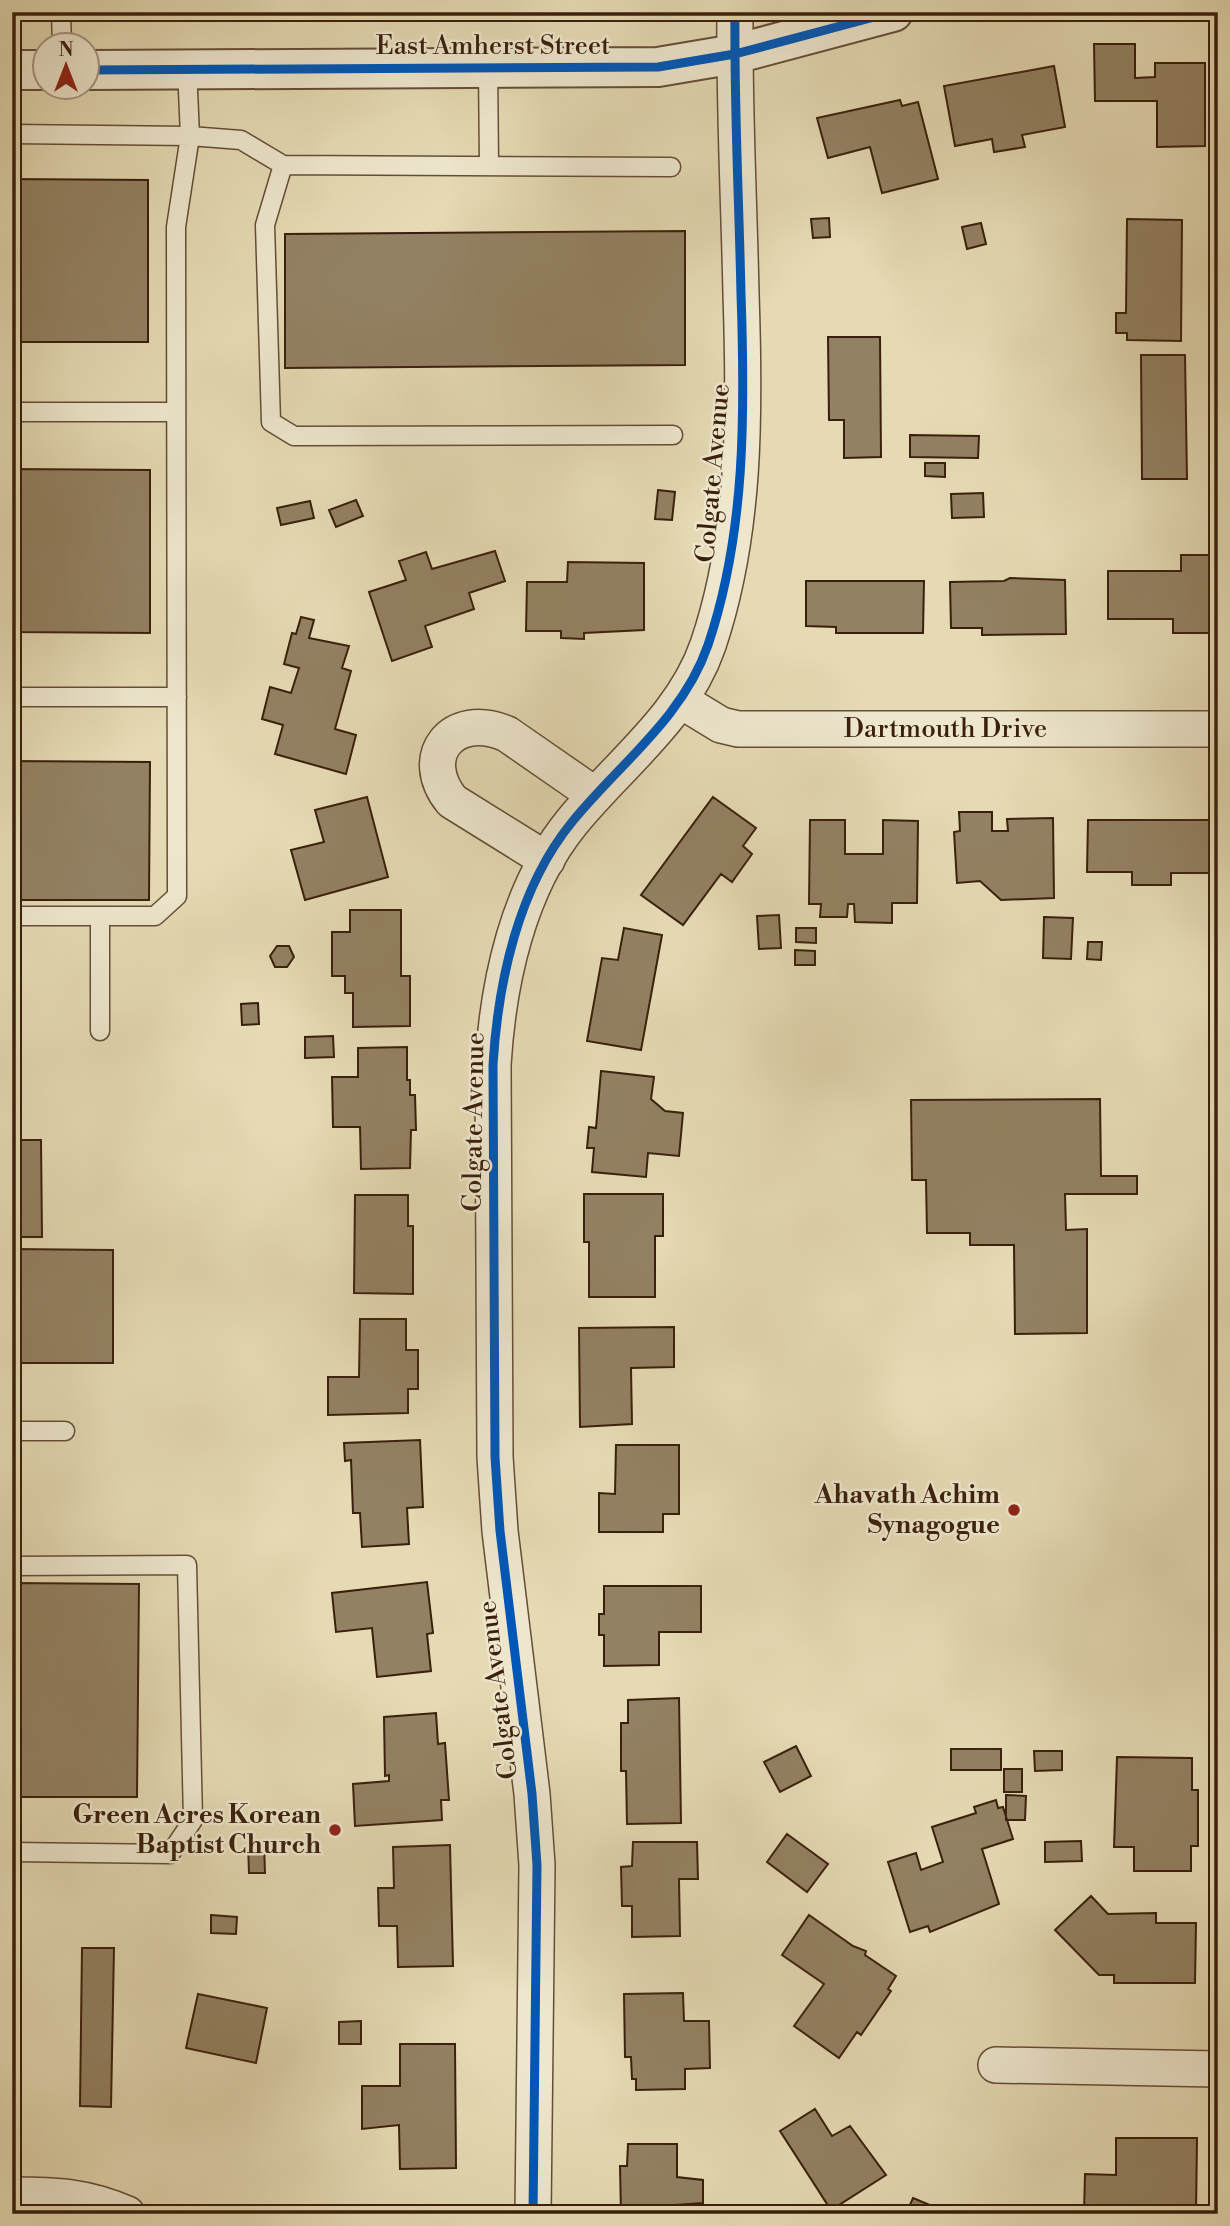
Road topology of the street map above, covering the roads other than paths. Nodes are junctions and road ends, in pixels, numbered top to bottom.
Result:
1 (61, 12) edge
2 (735, 12) edge
3 (893, 12) edge
4 (62, 32) edge
5 (735, 54) junction
6 (488, 67) junction
7 (187, 68) junction
8 (12, 70) edge
9 (32, 70) edge
10 (102, 70) edge
11 (12, 134) edge
12 (190, 136) junction
13 (283, 164) junction
14 (489, 166) junction
15 (671, 167) dead end
16 (12, 411) edge
17 (177, 411) junction
18 (673, 435) dead end
19 (12, 697) edge
20 (177, 697) junction
21 (680, 700) junction
22 (1218, 729) edge
23 (595, 795) junction
24 (547, 860) junction
25 (12, 916) edge
26 (100, 916) junction
27 (100, 1031) dead end
28 (12, 1430) edge
29 (65, 1431) dead end
30 (12, 1566) edge
31 (12, 1852) edge
32 (996, 2065) dead end
33 (1218, 2069) edge
34 (12, 2194) edge
35 (127, 2214) edge
36 (533, 2214) edge

1 - 4 lane
2 - 5 street, Colgate Avenue
3 - 5 street, East Amherst Street
5 - 6 street, East Amherst Street
5 - 21 street, Colgate Avenue
6 - 7 street, East Amherst Street
6 - 14 lane
7 - 10 street, East Amherst Street
7 - 12 lane
8 - 9 street
11 - 12 lane
12 - 13 lane
12 - 17 lane
13 - 14 lane
13 - 18 lane
14 - 15 lane
16 - 17 lane
17 - 20 lane
19 - 20 lane
20 - 26 lane
21 - 22 street, Dartmouth Drive
21 - 23 street, Colgate Avenue
23 - 24 street, Colgate Avenue
23 - 24 street
24 - 36 street, Colgate Avenue
25 - 26 lane
26 - 27 lane
28 - 29 lane
30 - 31 lane
32 - 33 street
34 - 35 street

